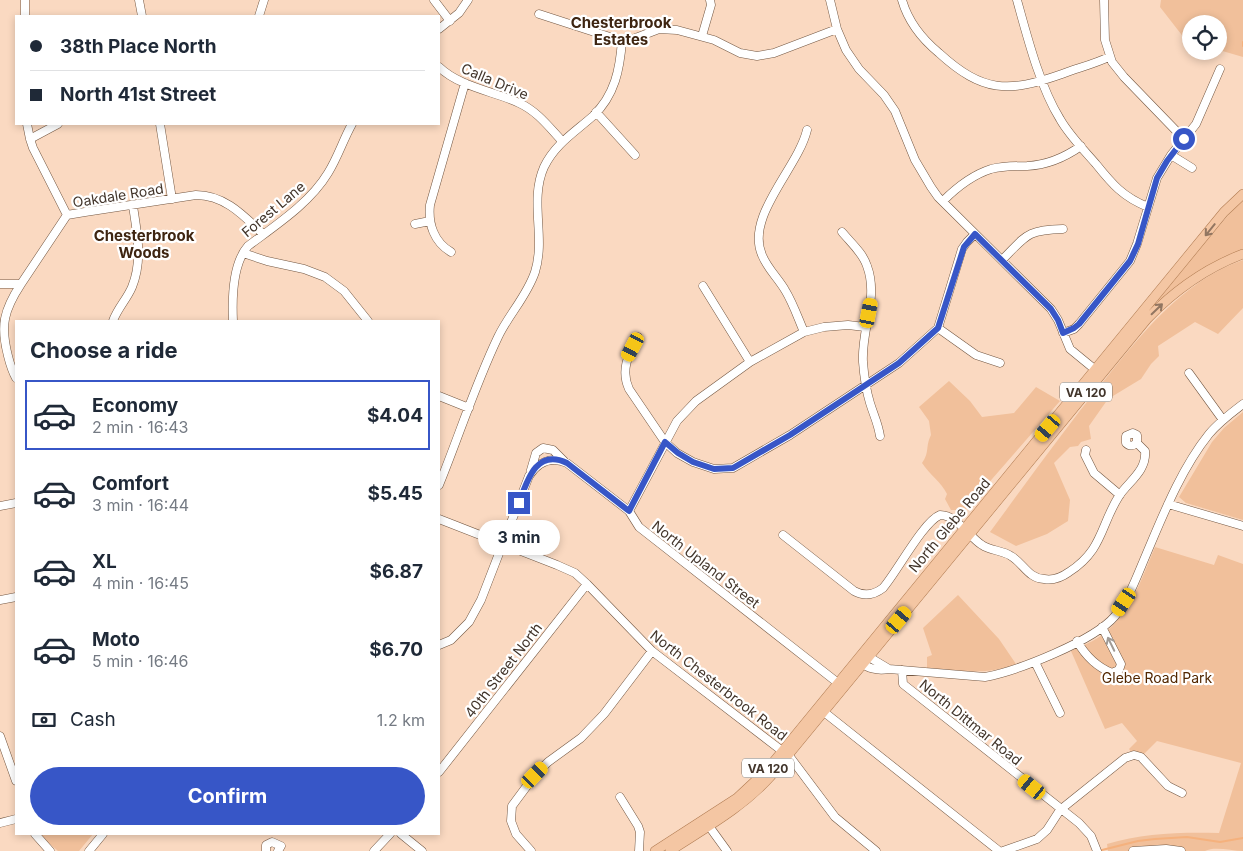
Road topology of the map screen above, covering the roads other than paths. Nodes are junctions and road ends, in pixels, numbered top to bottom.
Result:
1 (25, 0) edge
2 (139, 0) edge
3 (264, 0) edge
4 (434, 0) edge
5 (468, 0) edge
6 (710, 0) edge
7 (830, 0) edge
8 (902, 0) edge
9 (1017, 0) edge
10 (1104, 0) edge
11 (540, 14) dead end
12 (25, 15) edge
13 (142, 15) edge
14 (259, 15) edge
15 (450, 21) junction
16 (440, 28) edge
17 (837, 29) junction
18 (702, 36) junction
19 (622, 40) junction
20 (1109, 57) junction
21 (440, 68) edge
22 (1220, 69) dead end
23 (1043, 80) junction
24 (465, 83) junction
25 (596, 112) junction
26 (27, 125) edge
27 (56, 125) edge
28 (160, 125) edge
29 (352, 125) edge
30 (807, 130) dead end
31 (30, 138) junction
32 (1184, 139) junction
33 (562, 141) junction
34 (1081, 146) junction
35 (636, 155) dead end
36 (1171, 155) junction
37 (1192, 168) dead end
38 (1243, 194) edge
39 (172, 199) junction
40 (943, 201) junction
41 (133, 206) junction
42 (1148, 207) junction
43 (68, 215) junction
44 (430, 221) junction
45 (415, 224) dead end
46 (1063, 229) dead end
47 (842, 232) dead end
48 (264, 234) junction
49 (975, 234) junction
50 (451, 252) dead end
51 (243, 253) junction
52 (1243, 254) edge
53 (1002, 260) junction
54 (0, 284) edge
55 (21, 284) junction
56 (703, 286) dead end
57 (114, 320) edge
58 (233, 320) edge
59 (367, 320) edge
60 (865, 327) junction
61 (938, 328) junction
62 (804, 332) junction
63 (1063, 333) junction
64 (638, 337) dead end
65 (750, 362) junction
66 (1000, 363) dead end
67 (1098, 372) junction
68 (1189, 373) dead end
69 (15, 375) edge
70 (866, 384) junction
71 (440, 396) edge
72 (1243, 404) edge
73 (469, 408) junction
74 (1223, 420) junction
75 (880, 436) dead end
76 (665, 442) junction
77 (1137, 443) dead end
78 (1086, 450) dead end
79 (564, 461) junction
80 (529, 476) junction
81 (440, 482) edge
82 (1120, 495) junction
83 (15, 503) edge
84 (1168, 504) junction
85 (0, 506) edge
86 (629, 511) junction
87 (440, 519) edge
88 (1243, 526) edge
89 (967, 532) junction
90 (783, 535) dead end
91 (504, 544) junction
92 (587, 584) junction
93 (15, 597) edge
94 (0, 600) edge
95 (1102, 627) junction
96 (1077, 641) junction
97 (440, 646) edge
98 (652, 652) junction
99 (863, 659) junction
100 (1035, 662) junction
101 (902, 670) junction
102 (838, 683) junction
103 (824, 712) junction
104 (1060, 713) dead end
105 (0, 736) edge
106 (785, 753) junction
107 (440, 771) edge
108 (15, 778) edge
109 (1182, 793) dead end
110 (620, 797) dead end
111 (1060, 810) junction
112 (15, 819) edge
113 (0, 823) edge
114 (706, 823) junction
115 (36, 835) edge
116 (102, 835) edge
117 (389, 835) edge
118 (402, 835) edge
119 (50, 851) edge
120 (89, 851) edge
121 (266, 851) edge
122 (278, 851) edge
123 (374, 851) edge
124 (422, 851) edge
125 (531, 851) edge
126 (639, 851) edge
127 (655, 851) edge
128 (670, 851) edge
129 (727, 851) edge
130 (876, 851) edge
131 (999, 851) edge
132 (1003, 851) edge
133 (1097, 851) edge
134 (1133, 851) edge
135 (1181, 851) edge

1 - 12 street
2 - 13 street
3 - 14 street
4 - 15 street
5 - 15 street
6 - 18 street
7 - 17 street
8 - 23 street
9 - 23 street
10 - 20 street
11 - 19 street
15 - 16 street
17 - 18 street
17 - 40 street
18 - 19 street
19 - 25 street
20 - 23 street
20 - 32 street
21 - 24 street, Calla Drive
22 - 32 street
23 - 34 street
24 - 33 street, Calla Drive
24 - 44 street
25 - 33 street
25 - 35 street
26 - 31 street
27 - 31 street
28 - 39 street
29 - 48 street, Forest Lane
30 - 62 street
31 - 43 street
32 - 36 street
33 - 73 street
34 - 40 street
34 - 42 street
36 - 37 street
36 - 42 street
38 -> 67 main road, North Glebe Road / VA 120
39 - 41 street, Oakdale Road
39 - 48 street, Oakdale Road
40 - 49 street
41 - 43 street, Oakdale Road
41 - 57 street
42 - 63 street
43 - 55 street, Oakdale Road
44 - 45 street
44 - 50 street
46 - 53 street
47 - 60 street
48 - 51 street, Forest Lane
49 - 53 street
49 - 61 street
51 - 58 street, Forest Lane
51 - 59 street
67 -> 52 main road, North Glebe Road / VA 120
53 - 63 street
54 - 55 street
55 - 69 street, Oakdale Road
56 - 65 street
60 - 62 street
60 - 70 street
61 - 66 street
61 - 70 street
62 - 65 street
63 - 67 street
64 - 76 street
65 - 76 street
67 - 89 main road, North Glebe Road / VA 120
68 - 74 street
70 - 75 street
70 - 76 street
71 - 73 street
72 - 74 street
73 - 81 street
74 - 84 street
76 - 86 street
77 - 82 street
78 - 82 street
79 - 80 street
79 - 80 street, North Upland Street
79 - 86 street, North Upland Street
80 - 91 street
82 - 89 street
83 - 85 street
84 - 88 street
84 - 95 street
86 - 102 street, North Upland Street
87 - 91 street, North Chesterbrook Road
89 - 90 street
89 - 99 main road, North Glebe Road / VA 120
91 - 92 street, North Chesterbrook Road
91 - 97 street
92 - 98 street, North Chesterbrook Road
92 - 107 street, 40th Street North
93 - 94 street
95 - 96 street
96 -> 95 street
96 - 100 street
98 - 106 street, North Chesterbrook Road
98 - 125 street
99 - 101 street
99 - 102 main road, North Glebe Road / VA 120
99 - 103 main road, North Glebe Road / VA 120
100 - 101 street
100 - 104 street
101 - 111 street, North Dittmar Road
102 - 106 main road, North Glebe Road / VA 120
103 - 106 main road, North Glebe Road / VA 120
103 - 131 street
105 - 108 street
106 - 114 main road, North Glebe Road / VA 120
106 - 130 street, North Chesterbrook Road
109 - 111 street
110 - 126 street
111 - 132 street
111 - 133 street, North Dittmar Road
112 - 113 street
114 - 127 main road, North Glebe Road / VA 120
114 - 128 main road, North Glebe Road / VA 120
114 - 129 street
115 - 119 street
116 - 120 street
117 - 123 street
118 - 124 street
121 - 122 street
134 - 135 street

